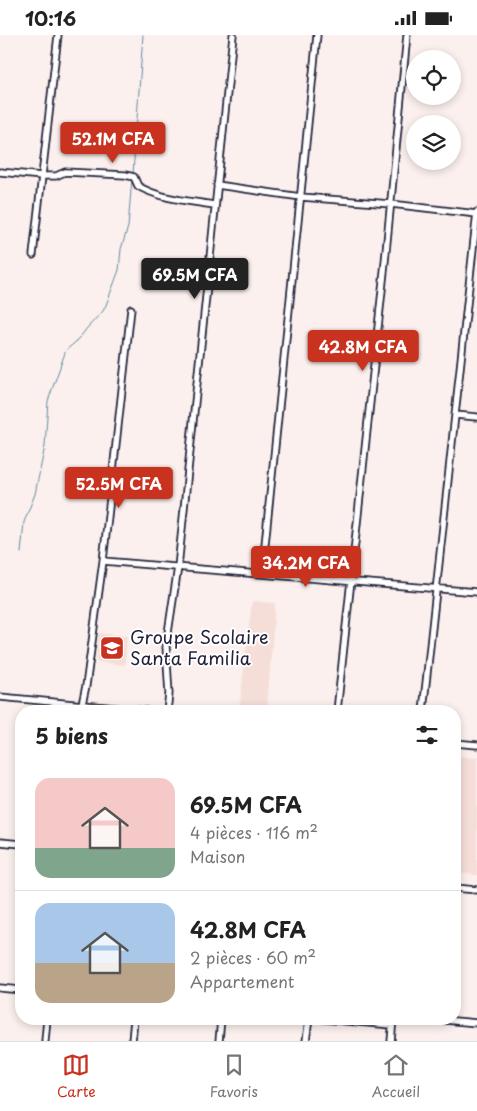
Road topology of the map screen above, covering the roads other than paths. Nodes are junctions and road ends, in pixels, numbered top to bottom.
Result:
1 (58, 35) edge
2 (233, 35) edge
3 (317, 35) edge
4 (407, 35) edge
5 (0, 172) edge
6 (42, 176) junction
7 (217, 185) junction
8 (300, 197) junction
9 (391, 204) junction
10 (215, 205) junction
11 (477, 213) edge
12 (33, 255) dead end
13 (131, 309) dead end
14 (455, 415) junction
15 (477, 417) edge
16 (103, 561) junction
17 (178, 567) junction
18 (262, 574) junction
19 (351, 581) junction
20 (436, 588) junction
21 (477, 591) edge
22 (0, 697) edge
23 (82, 704) junction
24 (91, 705) edge
25 (168, 705) edge
26 (338, 705) edge
27 (424, 705) edge
28 (461, 744) edge
29 (477, 745) edge
30 (0, 841) edge
31 (15, 843) edge
32 (461, 889) edge
33 (477, 890) edge
34 (0, 989) edge
35 (15, 990) edge
36 (461, 1022) edge
37 (477, 1023) edge
38 (46, 1025) edge
39 (133, 1025) edge
40 (220, 1025) edge
41 (307, 1025) edge
42 (393, 1025) edge
43 (45, 1041) edge
44 (132, 1041) edge
45 (219, 1041) edge
46 (306, 1041) edge
47 (391, 1041) edge

1 - 6 street
2 - 7 street
3 - 8 street
4 - 9 street
5 - 6 street
6 - 10 street
6 - 12 street
7 - 8 street
7 - 10 street
8 - 9 street
8 - 18 street
9 - 11 street
9 - 19 street
10 - 17 street
11 - 14 street
13 - 16 street
14 - 15 street
14 - 20 street
16 - 17 street
16 - 23 street
17 - 18 street
17 - 25 street
18 - 19 street
19 - 20 street
19 - 26 street
20 - 21 street
20 - 27 street
22 - 23 street
23 - 24 street
28 - 29 street
30 - 31 street
32 - 33 street
34 - 35 street
36 - 37 street
38 - 43 street
39 - 44 street
40 - 45 street
41 - 46 street
42 - 47 street

